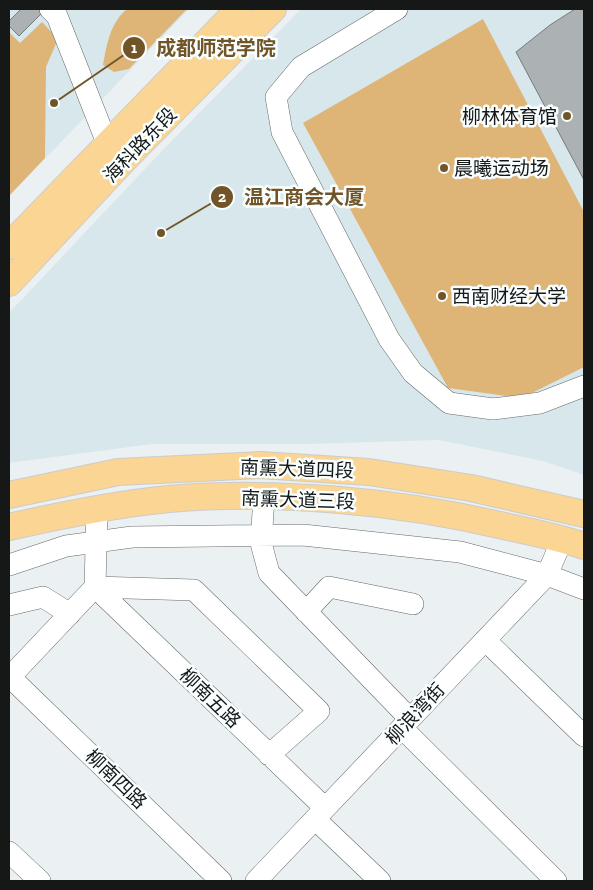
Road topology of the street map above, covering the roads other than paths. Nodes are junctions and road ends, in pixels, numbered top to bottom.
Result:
1 (50, 9) edge
2 (239, 9) edge
3 (273, 9) edge
4 (397, 9) edge
5 (107, 143) junction
6 (9, 246) edge
7 (9, 283) edge
8 (584, 386) edge
9 (9, 495) edge
10 (264, 497) junction
11 (97, 508) junction
12 (584, 514) edge
13 (9, 527) edge
14 (262, 536) junction
15 (96, 542) junction
16 (573, 543) edge
17 (9, 565) edge
18 (547, 575) junction
19 (95, 587) junction
20 (584, 589) edge
21 (413, 604) dead end
22 (9, 605) edge
23 (306, 612) junction
24 (70, 614) junction
25 (485, 640) junction
26 (9, 677) edge
27 (406, 724) junction
28 (584, 736) edge
29 (269, 755) junction
30 (320, 814) junction
31 (9, 852) edge
32 (40, 881) edge
33 (221, 881) edge
34 (256, 881) edge
35 (380, 881) edge
36 (556, 881) edge

1 - 5 street
2 - 5 main road, 海科路东段
3 - 7 main road, 海科路东段
4 - 8 street
5 - 6 main road, 海科路东段
9 - 12 main road, 南熏大道四段
10 - 11 main road, 南熏大道三段
10 - 14 street
10 - 16 main road, 南熏大道三段
11 - 13 main road, 南熏大道三段
11 - 15 street
14 - 15 street
14 - 18 street
14 - 23 street
15 - 17 street
15 - 19 street
16 - 18 street, 柳浪湾街
18 - 20 street
18 - 25 street, 柳浪湾街
19 - 24 street
19 - 29 street, 柳南五路
19 - 29 street
21 - 23 street
22 - 24 street
23 - 27 street
24 - 26 street
25 - 27 street, 柳浪湾街
25 - 28 street
26 - 33 street, 柳南四路
27 - 30 street, 柳浪湾街
27 - 36 street
29 - 30 street, 柳南五路
30 - 34 street, 柳浪湾街
30 - 35 street, 柳南五路
31 - 32 street

